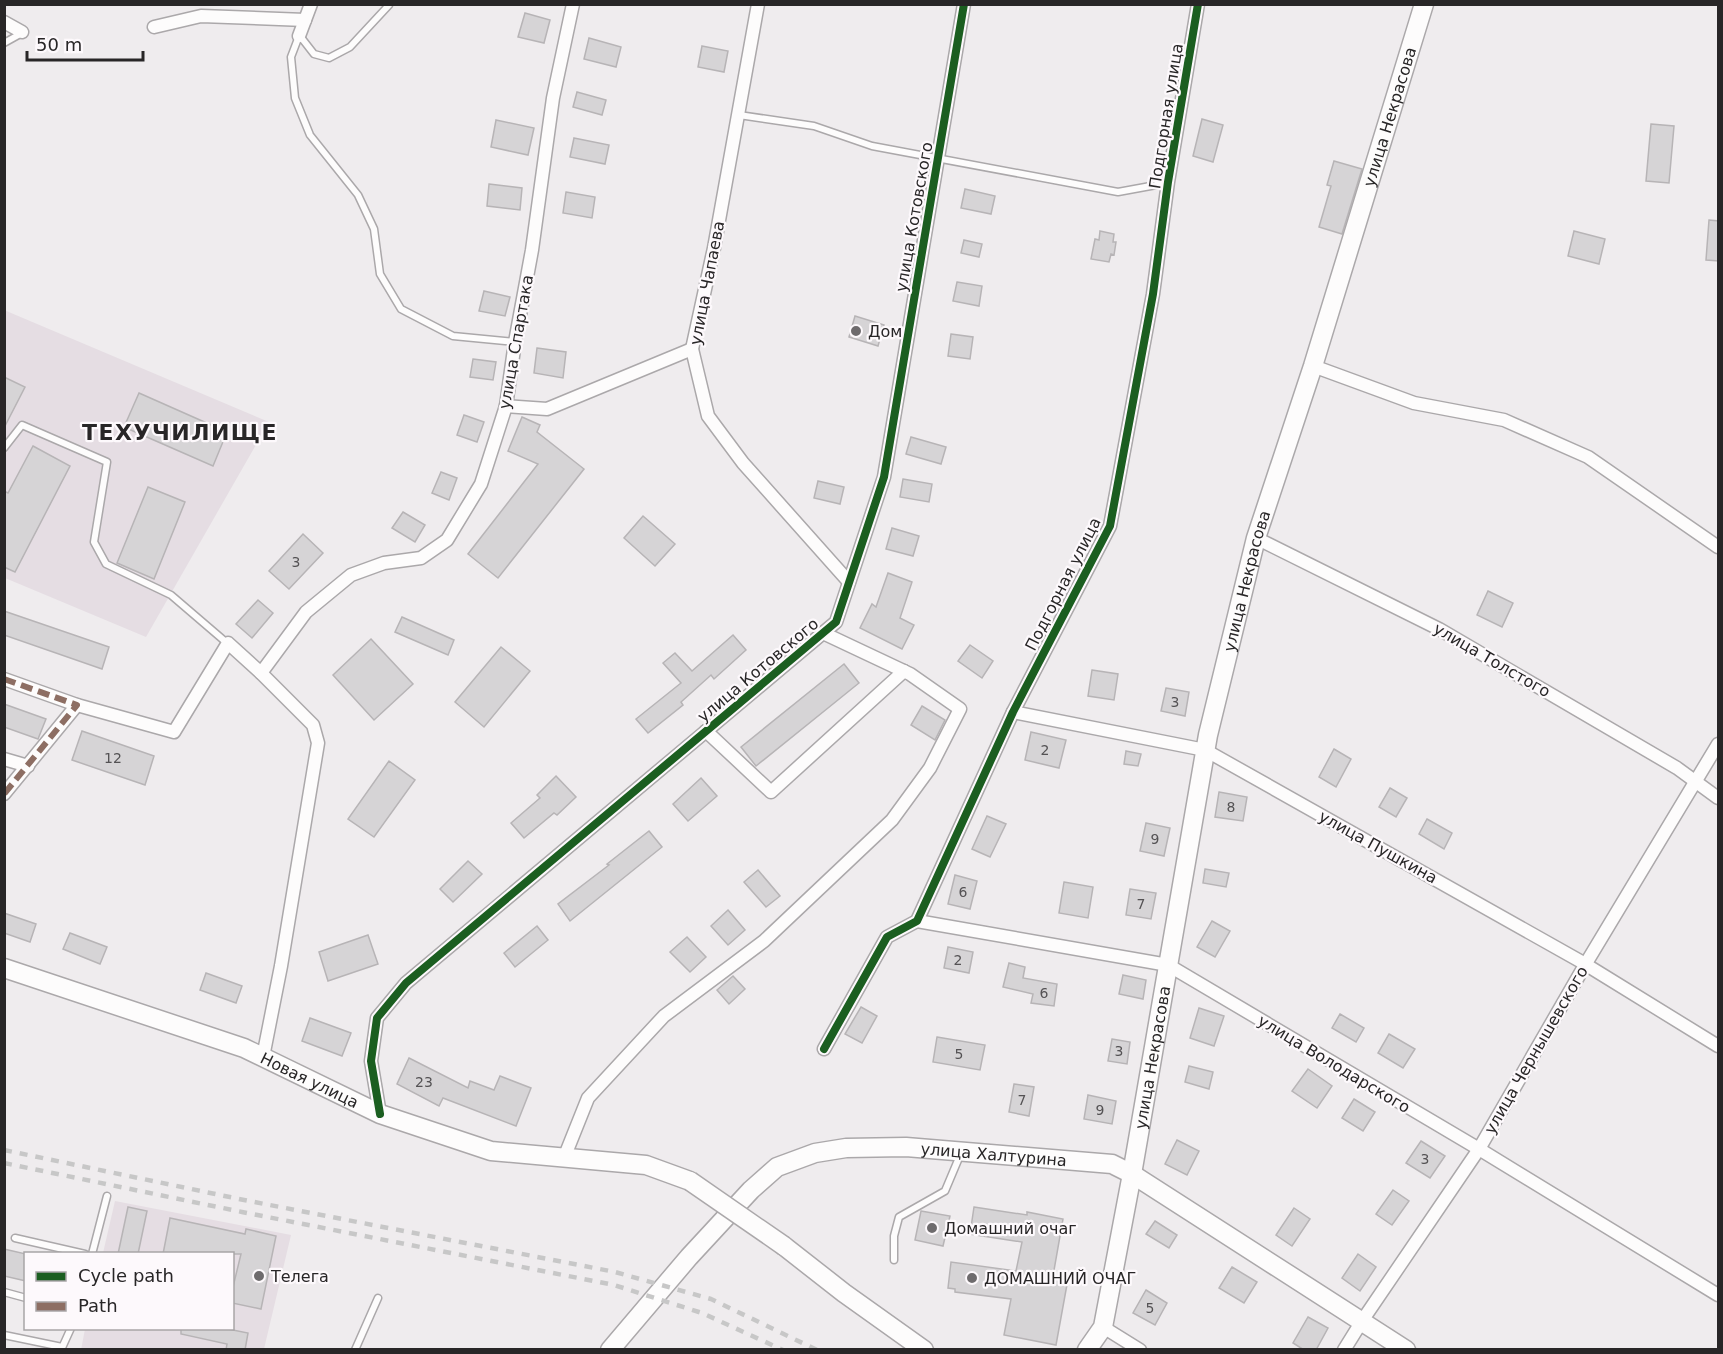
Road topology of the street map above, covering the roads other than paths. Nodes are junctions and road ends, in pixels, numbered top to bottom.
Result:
1 (311, 4) edge
2 (573, 4) edge
3 (758, 4) edge
4 (964, 4) edge
5 (1198, 4) edge
6 (1424, 4) edge
7 (389, 5) edge
8 (305, 20) junction
9 (4, 22) edge
10 (154, 27) dead end
11 (22, 32) joint
12 (299, 36) junction
13 (4, 43) edge
14 (739, 115) junction
15 (938, 158) junction
16 (1168, 182) junction
17 (515, 342) junction
18 (692, 349) junction
19 (1313, 366) junction
20 (506, 406) junction
21 (4, 448) edge
22 (1256, 538) junction
23 (1719, 547) edge
24 (849, 582) junction
25 (823, 633) junction
26 (228, 643) junction
27 (904, 671) junction
28 (261, 673) junction
29 (4, 679) edge
30 (77, 705) junction
31 (1013, 712) junction
32 (706, 731) junction
33 (1719, 744) edge
34 (1205, 750) junction
35 (4, 759) edge
36 (28, 766) junction
37 (1697, 782) junction
38 (4, 794) edge
39 (1719, 798) edge
40 (917, 921) junction
41 (1168, 965) junction
42 (1585, 965) junction
43 (4, 968) edge
44 (1719, 1046) edge
45 (824, 1049) dead end
46 (263, 1057) junction
47 (380, 1114) junction
48 (1479, 1149) junction
49 (961, 1152) junction
50 (564, 1158) junction
51 (1132, 1174) junction
52 (107, 1196) dead end
53 (15, 1238) dead end
54 (76, 1252) edge
55 (93, 1252) edge
56 (894, 1260) dead end
57 (4, 1292) edge
58 (1719, 1295) edge
59 (24, 1297) edge
60 (378, 1298) dead end
61 (1362, 1321) junction
62 (1103, 1327) junction
63 (71, 1330) edge
64 (4, 1335) edge
65 (62, 1348) edge
66 (355, 1350) edge
67 (610, 1350) edge
68 (924, 1350) edge
69 (1087, 1350) edge
70 (1140, 1350) edge
71 (1344, 1350) edge
72 (1406, 1350) edge

1 - 8 street
2 - 17 street, улица Спартака
3 - 14 street, улица Чапаева
4 - 15 street, улица Котовского
5 - 16 street, Подгорная улица
6 - 19 main road, улица Некрасова
7 - 12 lane
8 - 10 street
8 - 12 street
9 - 11 street
11 - 13 lane
12 - 17 lane
14 - 15 lane
14 - 18 street, улица Чапаева
15 - 16 lane
15 - 24 street, улица Котовского
16 - 31 street, Подгорная улица
17 - 20 street, улица Спартака
18 - 20 street
18 - 24 street, улица Чапаева
19 - 22 main road, улица Некрасова
19 - 23 street
20 - 28 street, улица Спартака
21 - 26 lane
22 - 34 main road, улица Некрасова
22 - 37 street, улица Толстого
24 - 25 street, улица Котовского
25 - 27 street
25 - 32 street, улица Котовского
26 - 28 street
26 - 30 street
27 - 32 street
27 - 50 street
28 - 46 street
29 - 30 street
30 - 36 street
31 - 34 street, улица Пушкина
31 - 40 street, Подгорная улица
32 - 47 street, улица Котовского
33 - 37 street, улица Чернышевского
34 - 41 main road, улица Некрасова
34 - 42 street, улица Пушкина
35 - 36 street
36 - 38 street
37 - 39 street, улица Толстого
37 - 42 street, улица Чернышевского
40 - 41 street, улица Володарского
40 - 45 street
41 - 48 street, улица Володарского
41 - 51 main road, улица Некрасова
42 - 44 street, улица Пушкина
42 - 48 street, улица Чернышевского
43 - 46 main road, Новая улица
46 - 47 main road, Новая улица
47 - 50 main road, Новая улица
48 - 58 street, улица Володарского
48 - 61 street, улица Чернышевского
49 - 51 main road, улица Халтурина
49 - 56 lane
49 - 67 main road, улица Халтурина
50 - 68 main road, Новая улица, bridge
51 - 61 main road, улица Халтурина
51 - 62 main road, улица Некрасова
52 - 55 lane
53 - 54 lane
57 - 59 lane
60 - 66 lane
61 - 71 street, улица Чернышевского
61 - 72 main road, улица Халтурина
62 - 69 main road
62 - 70 street
63 - 65 lane
64 - 65 lane

